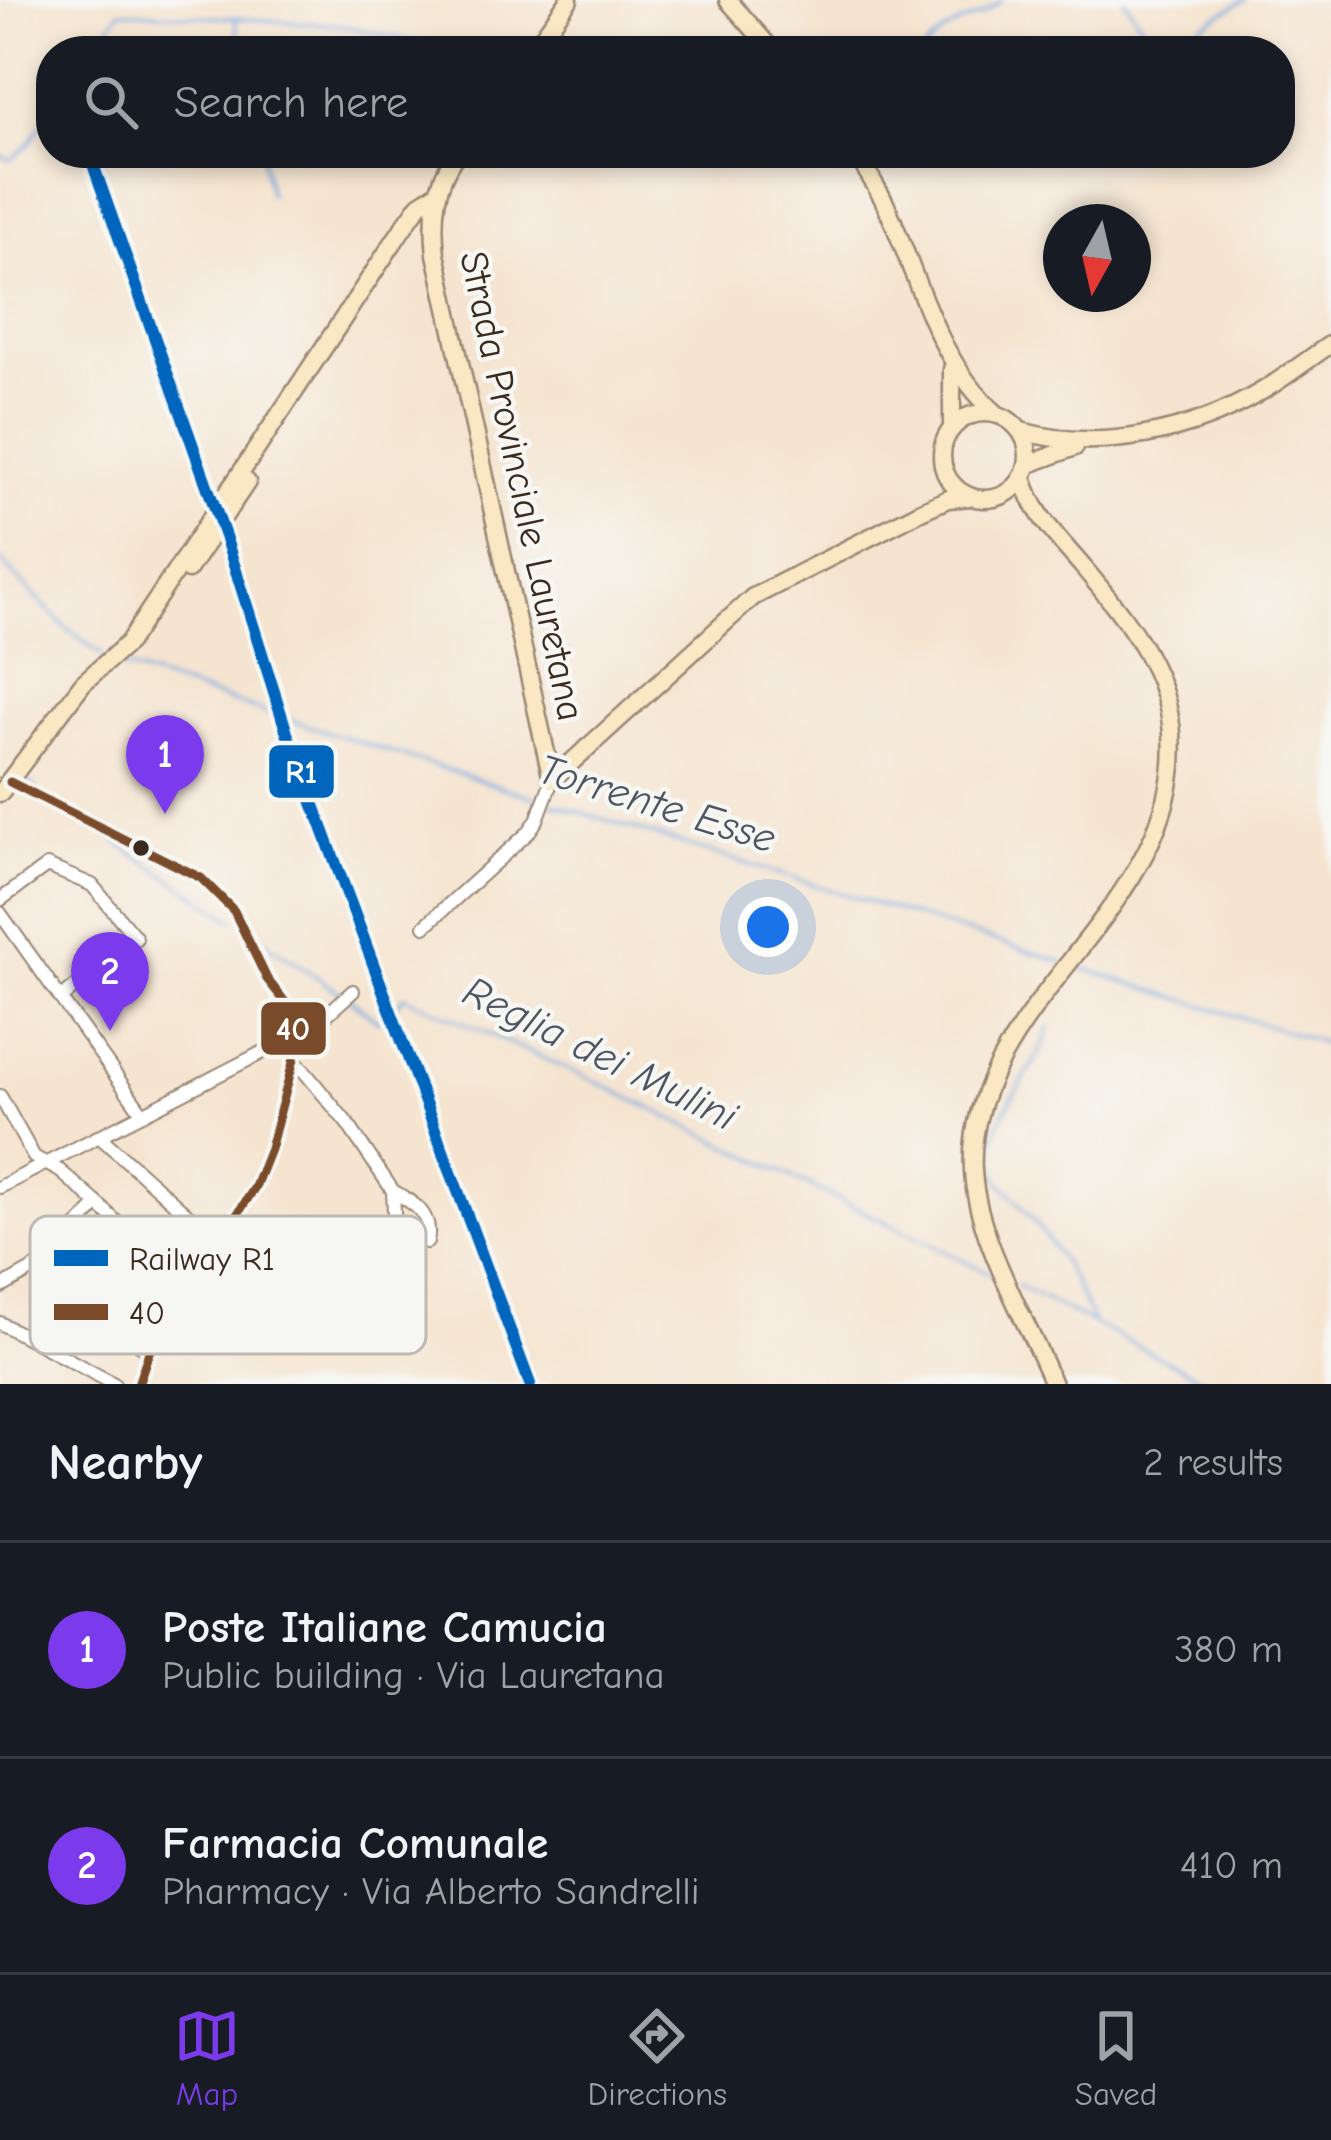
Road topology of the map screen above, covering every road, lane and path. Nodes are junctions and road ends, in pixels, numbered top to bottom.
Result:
1 (569, 0) edge
2 (728, 0) edge
3 (543, 36) edge
4 (760, 36) edge
5 (450, 168) edge
6 (865, 168) edge
7 (437, 194) junction
8 (405, 225) junction
9 (433, 225) junction
10 (1331, 344) edge
11 (952, 362) junction
12 (997, 414) junction
13 (952, 428) junction
14 (1021, 431) junction
15 (1094, 442) junction
16 (942, 465) junction
17 (1025, 471) junction
18 (970, 497) junction
19 (996, 498) junction
20 (921, 511) junction
21 (1046, 524) junction
22 (550, 784) junction
23 (5, 788) edge
24 (0, 900) edge
25 (0, 913) edge
26 (425, 926) dead end
27 (352, 991) dead end
28 (63, 997) junction
29 (296, 1032) junction
30 (294, 1059) junction
31 (0, 1096) edge
32 (143, 1114) junction
33 (100, 1137) junction
34 (48, 1163) junction
35 (0, 1187) edge
36 (393, 1191) dead end
37 (98, 1204) junction
38 (87, 1216) edge
39 (110, 1216) edge
40 (189, 1216) edge
41 (235, 1216) edge
42 (30, 1271) edge
43 (0, 1288) edge
44 (0, 1323) edge
45 (30, 1339) edge
46 (58, 1354) edge
47 (148, 1354) edge
48 (114, 1384) edge
49 (138, 1384) edge
50 (1053, 1384) edge

1 - 3 main road
2 - 4 main road
5 - 7 main road, Strada Provinciale Lauretana
6 - 11 main road
7 - 8 main road, Strada Provinciale Lauretana
7 - 9 main road, Strada Provinciale Lauretana
8 - 9 main road, Strada Provinciale Lauretana
8 - 23 main road
9 - 22 main road, Strada Provinciale Lauretana
10 - 15 main road
11 - 12 main road
11 - 13 main road
12 - 13 main road
12 - 14 main road
13 - 16 main road
14 - 15 main road
14 - 17 main road
15 - 17 main road
16 - 18 main road
16 - 20 main road
17 - 19 main road
17 - 21 main road
18 - 19 main road
18 - 20 main road
19 - 21 main road
20 - 22 main road
21 - 50 main road
22 - 26 street
23 - 29 street
24 - 28 street
25 - 28 street
27 - 29 street
28 - 32 street
29 - 30 street
29 - 32 street
30 - 36 street
30 - 41 street
31 - 34 street
32 - 33 street
33 - 34 street
33 - 40 street
34 - 35 street
34 - 37 street
37 - 38 street
37 - 39 street
42 - 43 street
44 - 45 street
46 - 48 street
47 - 49 street

